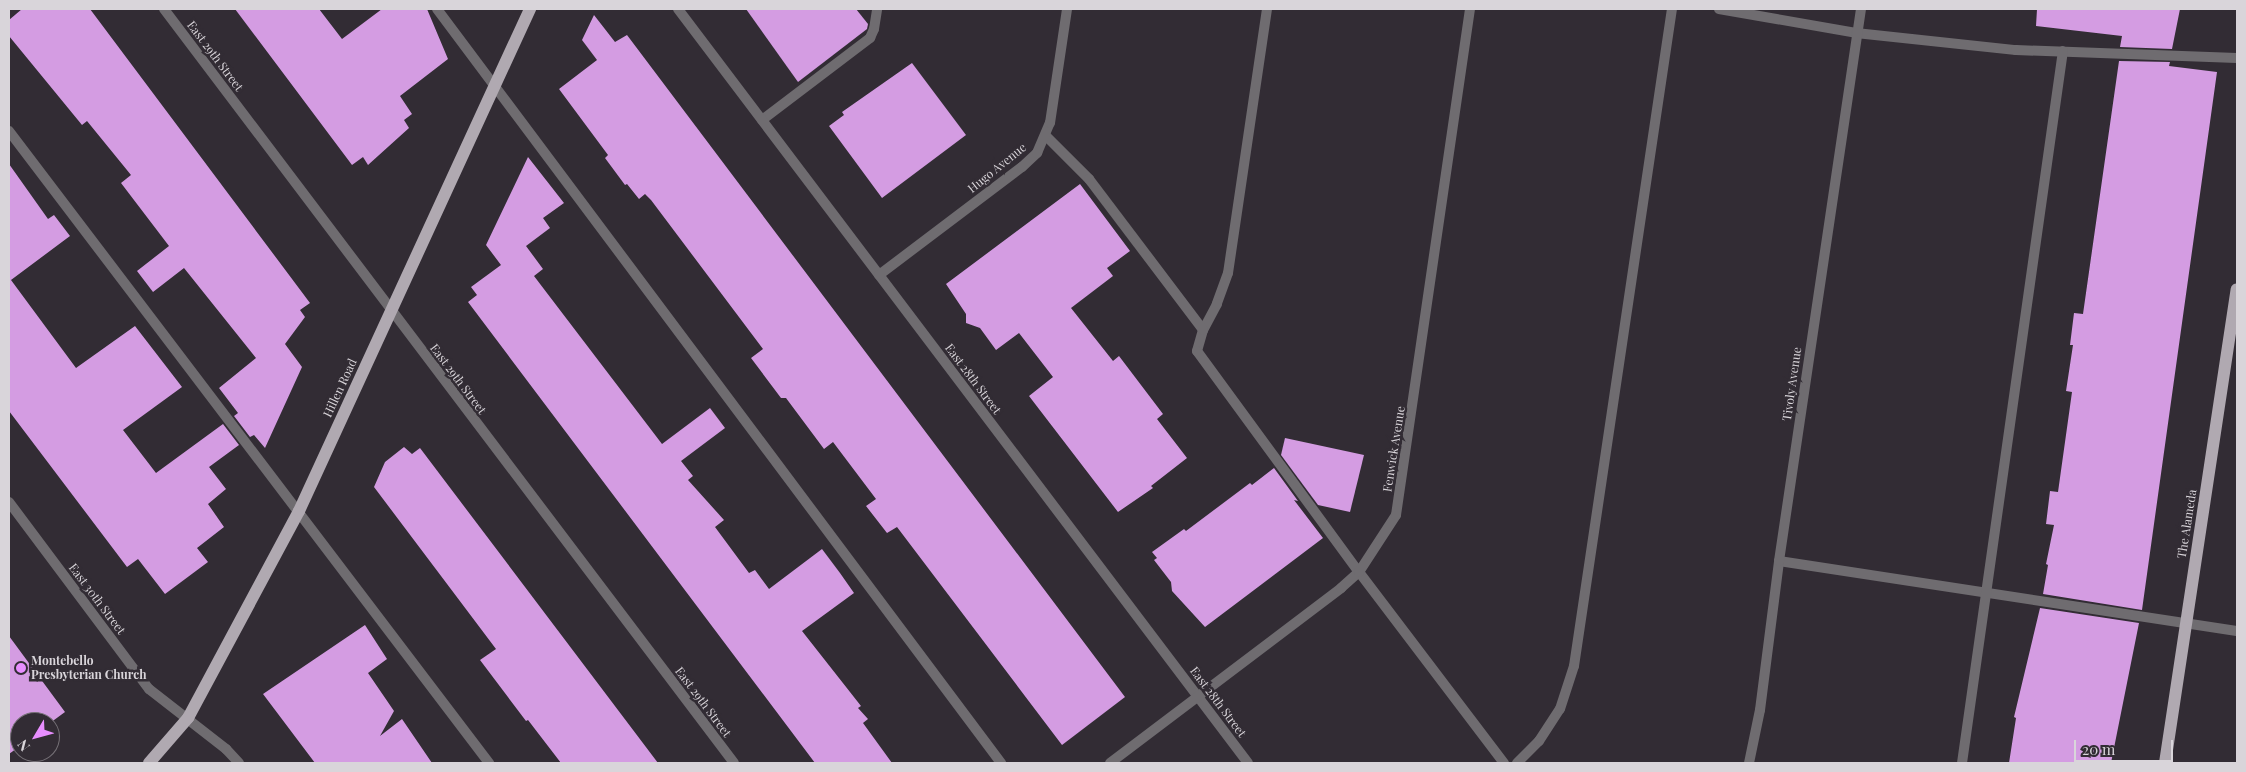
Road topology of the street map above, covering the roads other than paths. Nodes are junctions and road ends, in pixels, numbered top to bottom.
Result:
1 (164, 9) edge
2 (437, 9) edge
3 (530, 9) edge
4 (678, 9) edge
5 (877, 9) edge
6 (1067, 9) edge
7 (1267, 9) edge
8 (1470, 9) edge
9 (1672, 9) edge
10 (1719, 9) edge
11 (1861, 9) edge
12 (1856, 33) junction
13 (2063, 51) junction
14 (2237, 58) edge
15 (495, 86) junction
16 (762, 120) junction
17 (9, 131) edge
18 (1046, 136) junction
19 (879, 275) junction
20 (2237, 289) edge
21 (391, 312) junction
22 (1203, 330) junction
23 (9, 502) edge
24 (299, 511) junction
25 (1779, 560) junction
26 (1359, 572) junction
27 (1987, 592) junction
28 (2186, 623) junction
29 (2237, 630) edge
30 (1198, 697) junction
31 (188, 718) junction
32 (149, 763) edge
33 (240, 763) edge
34 (489, 763) edge
35 (734, 763) edge
36 (1001, 763) edge
37 (1110, 763) edge
38 (1248, 763) edge
39 (1504, 763) edge
40 (1517, 763) edge
41 (1749, 763) edge
42 (1962, 763) edge
43 (2165, 763) edge

1 - 21 street, East 29th Street
2 - 15 street
3 - 15 main road, Hillen Road
4 - 16 street, East 28th Street
5 - 16 street
6 - 18 street, Hugo Avenue
7 - 22 street
8 - 26 street, Fenwick Avenue
9 - 40 street
10 - 12 street
11 - 12 street, Tivoly Avenue
12 - 13 street
12 - 25 street, Tivoly Avenue
13 - 14 street
13 - 27 street
15 - 21 main road, Hillen Road
15 - 36 street
16 - 19 street, East 28th Street
17 - 24 street
18 - 19 street, Hugo Avenue
18 - 22 street
19 - 30 street, East 28th Street
20 - 28 main road, The Alameda
21 - 24 main road, Hillen Road
21 - 35 street, East 29th Street
22 - 26 street
23 - 31 street, East 30th Street
24 - 31 main road, Hillen Road
24 - 34 street
25 - 27 street
25 - 41 street, Tivoly Avenue
26 - 30 street, Fenwick Avenue
26 - 39 street
27 - 28 street
27 - 42 street
28 - 29 street
28 - 43 main road, The Alameda
30 - 37 street, Fenwick Avenue
30 - 38 street, East 28th Street
31 - 32 main road, Hillen Road
31 - 33 street, East 30th Street

